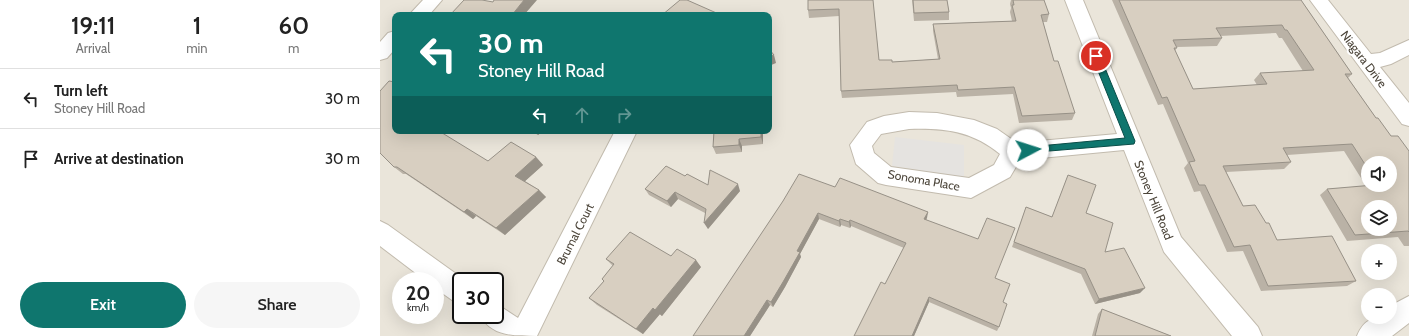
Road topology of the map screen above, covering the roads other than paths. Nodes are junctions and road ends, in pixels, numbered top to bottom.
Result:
1 (433, 0) edge
2 (1074, 0) edge
3 (1319, 0) edge
4 (421, 12) edge
5 (392, 41) edge
6 (1409, 47) edge
7 (380, 53) edge
8 (1366, 62) junction
9 (1409, 118) edge
10 (624, 134) edge
11 (1130, 141) junction
12 (1013, 152) junction
13 (380, 232) edge
14 (452, 285) edge
15 (1409, 308) edge
16 (504, 323) edge
17 (522, 336) edge
18 (1249, 336) edge
19 (1370, 336) edge

1 - 4 street
2 - 11 street, Stoney Hill Road
3 - 8 street, Niagara Drive
5 - 7 street
6 - 8 street
8 - 9 street, Niagara Drive
10 - 17 street, Brumal Court
11 - 12 street
11 - 18 street, Stoney Hill Road
12 - 12 street, Sonoma Place
13 - 14 street
15 - 19 street
16 - 17 street

